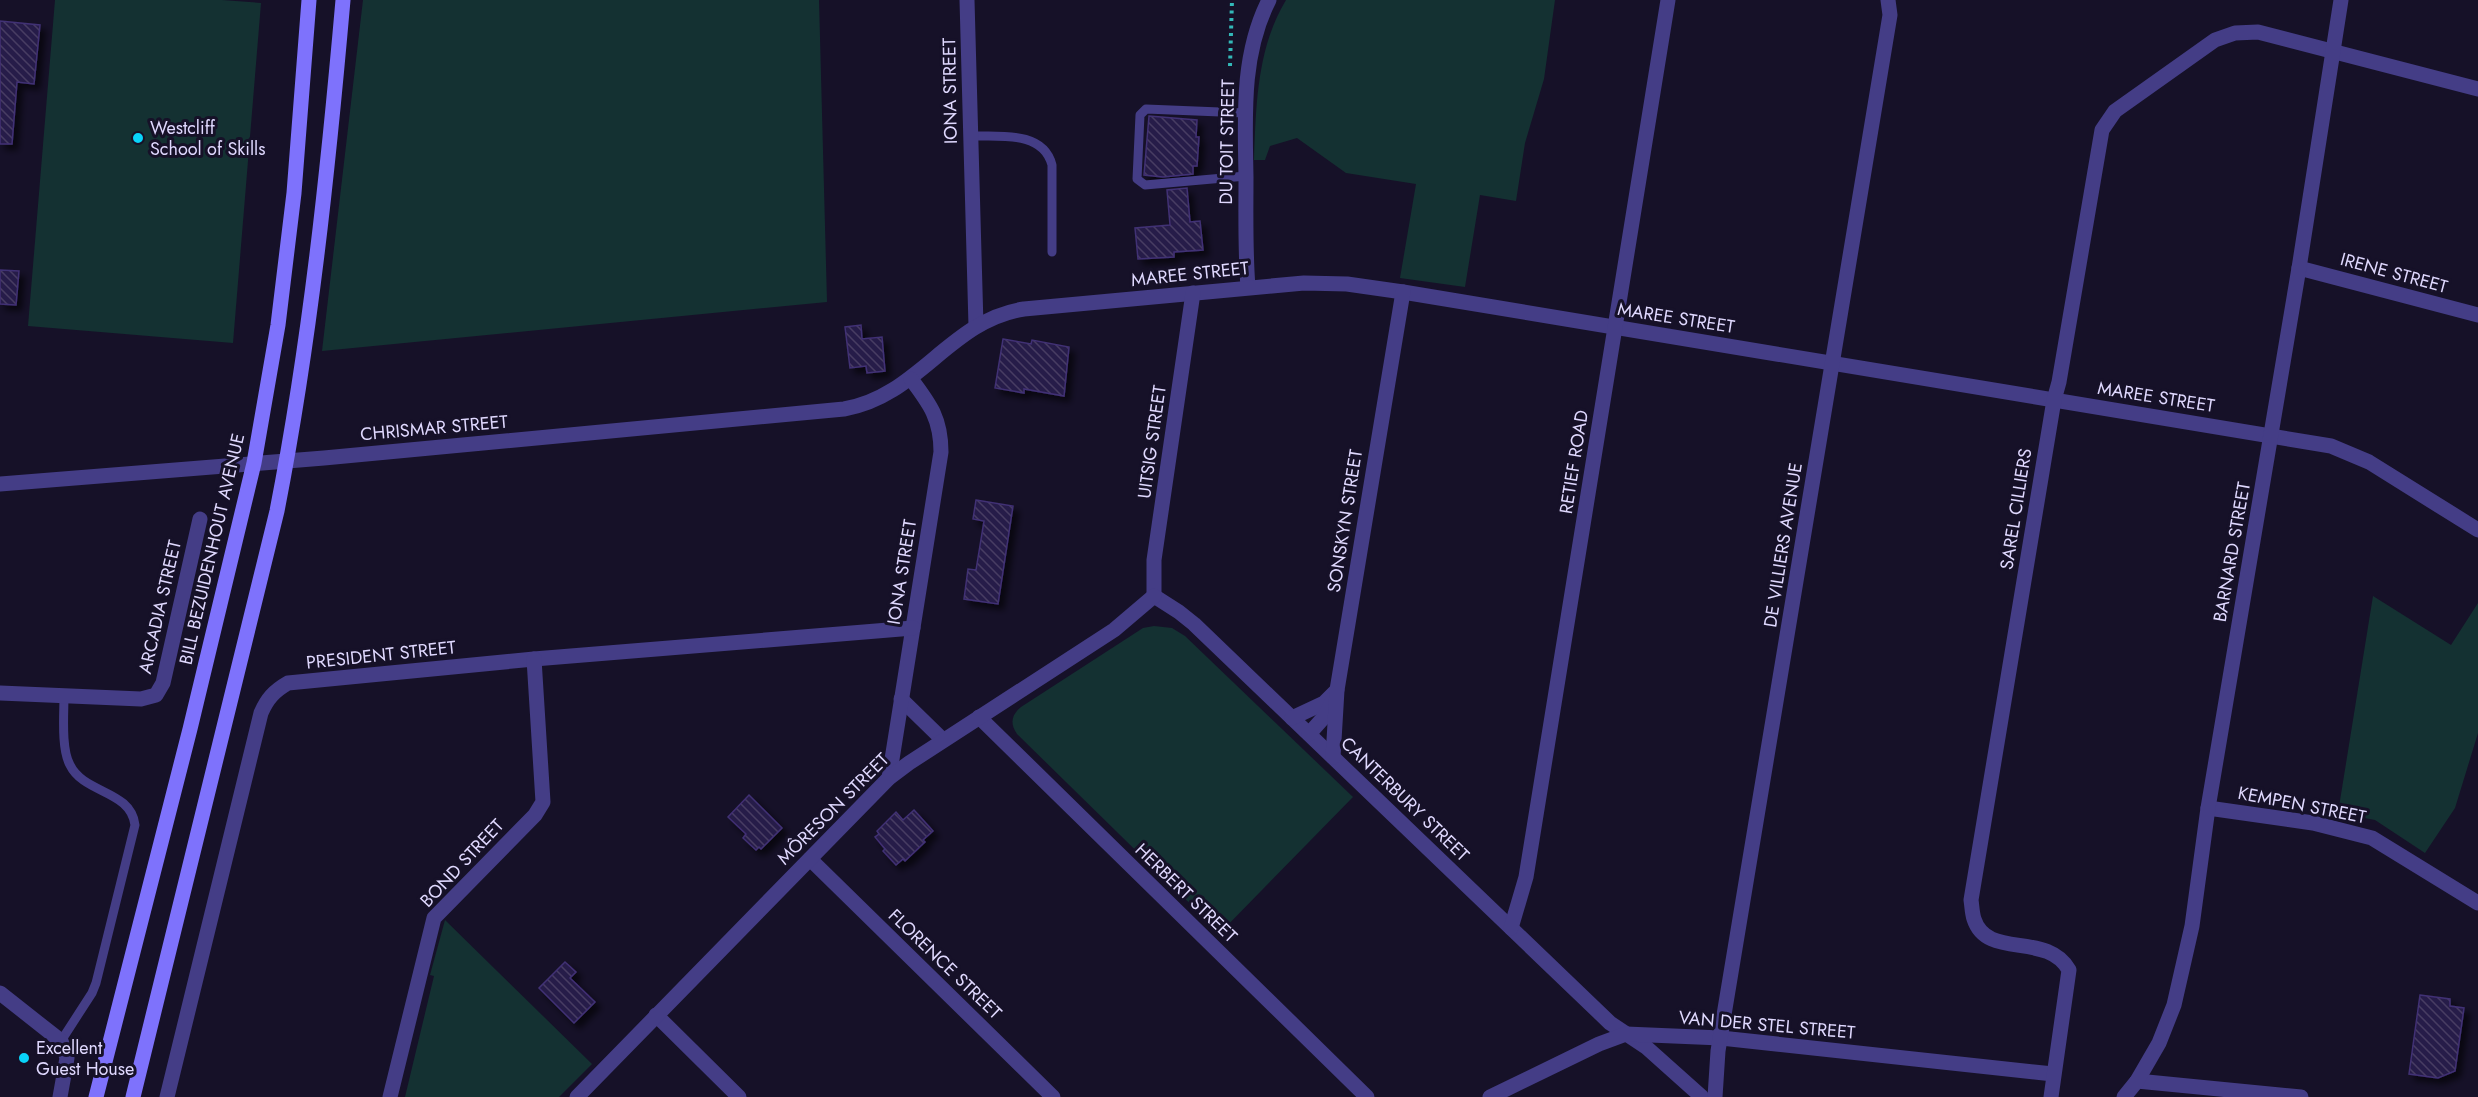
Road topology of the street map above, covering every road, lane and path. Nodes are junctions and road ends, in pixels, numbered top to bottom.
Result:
1 (309, 0) edge
2 (343, 0) edge
3 (967, 0) edge
4 (1232, 0) edge
5 (1269, 0) edge
6 (1668, 0) edge
7 (1888, 0) edge
8 (2341, 0) edge
9 (2332, 51) junction
10 (1230, 77) dead end
11 (2478, 89) edge
12 (1245, 113) junction
13 (970, 136) junction
14 (1246, 176) junction
15 (1052, 252) dead end
16 (2299, 268) junction
17 (1248, 287) junction
18 (1403, 292) junction
19 (1193, 293) junction
20 (2478, 315) edge
21 (976, 326) junction
22 (1616, 328) junction
23 (1833, 362) junction
24 (910, 379) junction
25 (2054, 400) junction
26 (872, 402) joint
27 (2270, 435) junction
28 (287, 461) junction
29 (254, 463) junction
30 (0, 484) edge
31 (200, 519) dead end
32 (2478, 530) edge
33 (1154, 596) junction
34 (913, 628) junction
35 (534, 659) junction
36 (1337, 690) junction
37 (0, 693) edge
38 (63, 696) junction
39 (901, 699) junction
40 (979, 717) junction
41 (1292, 718) junction
42 (1309, 734) junction
43 (943, 741) junction
44 (1333, 757) junction
45 (889, 778) junction
46 (2208, 808) junction
47 (810, 859) junction
48 (2478, 903) edge
49 (1511, 928) junction
50 (0, 993) edge
51 (656, 1015) junction
52 (1626, 1034) junction
53 (1721, 1038) junction
54 (61, 1041) junction
55 (2053, 1074) junction
56 (2137, 1081) junction
57 (2269, 1095) edge
58 (60, 1097) edge
59 (96, 1097) edge
60 (133, 1097) edge
61 (168, 1097) edge
62 (390, 1097) edge
63 (577, 1097) edge
64 (739, 1097) edge
65 (1053, 1097) edge
66 (1367, 1097) edge
67 (1490, 1097) edge
68 (1702, 1097) edge
69 (1715, 1097) edge
70 (2051, 1097) edge
71 (2124, 1097) edge
72 (2301, 1097) edge

1 - 29 main road, BILL BEZUIDENHOUT AVENUE
2 - 28 main road
3 - 13 street, IONA STREET
4 - 10 path
5 - 12 street, DU TOIT STREET
6 - 22 street, RETIEF ROAD
7 - 23 street, DE VILLIERS AVENUE
8 - 9 street, BARNARD STREET
9 - 11 street, SAREL CILLIERS
9 - 16 street, BARNARD STREET
9 - 25 street, SAREL CILLIERS
12 - 14 street, DU TOIT STREET
12 - 14 lane
13 - 15 lane
13 - 21 street, IONA STREET
14 - 17 street, DU TOIT STREET
16 - 20 street, IRENE STREET
16 - 27 street, BARNARD STREET
17 - 18 street, MAREE STREET
17 - 19 street, MAREE STREET
18 - 22 street, MAREE STREET
18 - 36 street, SONSKYN STREET
19 - 21 street, MAREE STREET
19 - 33 street, UITSIG STREET
21 - 24 street, MAREE STREET
22 - 23 street, MAREE STREET
22 - 49 street, RETIEF ROAD
23 - 25 street, MAREE STREET
23 - 53 street, DE VILLIERS AVENUE
24 - 26 street, MAREE STREET
24 - 34 street, IONA STREET
25 - 27 street, MAREE STREET
25 - 55 street, SAREL CILLIERS
26 - 28 street, CHRISMAR STREET
27 - 32 street, MAREE STREET
27 - 46 street, BARNARD STREET
28 - 29 street, CHRISMAR STREET
28 - 60 main road
29 - 30 street, CHRISMAR STREET
29 - 59 main road, BILL BEZUIDENHOUT AVENUE
31 - 38 street, ARCADIA STREET
33 - 40 street, MÔRESON STREET
33 - 41 street, CANTERBURY STREET
34 - 35 street, PRESIDENT STREET
34 - 39 street, IONA STREET
35 - 61 street, PRESIDENT STREET
35 - 62 street, BOND STREET
36 - 41 street
36 - 42 street
36 - 44 street, SONSKYN STREET
37 - 38 street
38 - 54 lane
39 - 43 street
39 - 45 street, IONA STREET
40 - 43 street, MÔRESON STREET
40 - 66 street, HERBERT STREET
41 - 42 street, CANTERBURY STREET
42 - 44 street, CANTERBURY STREET
43 - 45 street, MÔRESON STREET
44 - 49 street, CANTERBURY STREET
45 - 47 street, MÔRESON STREET
46 - 48 street, KEMPEN STREET
46 - 56 street, BARNARD STREET
47 - 51 street, MÔRESON STREET
47 - 65 street, FLORENCE STREET
49 - 52 street, CANTERBURY STREET
50 - 54 street
51 - 63 street, MÔRESON STREET
51 - 64 street
52 - 53 street, VAN DER STEL STREET
52 - 67 street, VAN DER STEL STREET
52 - 68 street, CANTERBURY STREET
53 - 55 street, VAN DER STEL STREET
53 - 69 street, DE VILLIERS AVENUE
54 - 58 street
55 - 70 street, SAREL CILLIERS
56 - 57 street
56 - 71 street, BARNARD STREET
57 - 72 street

